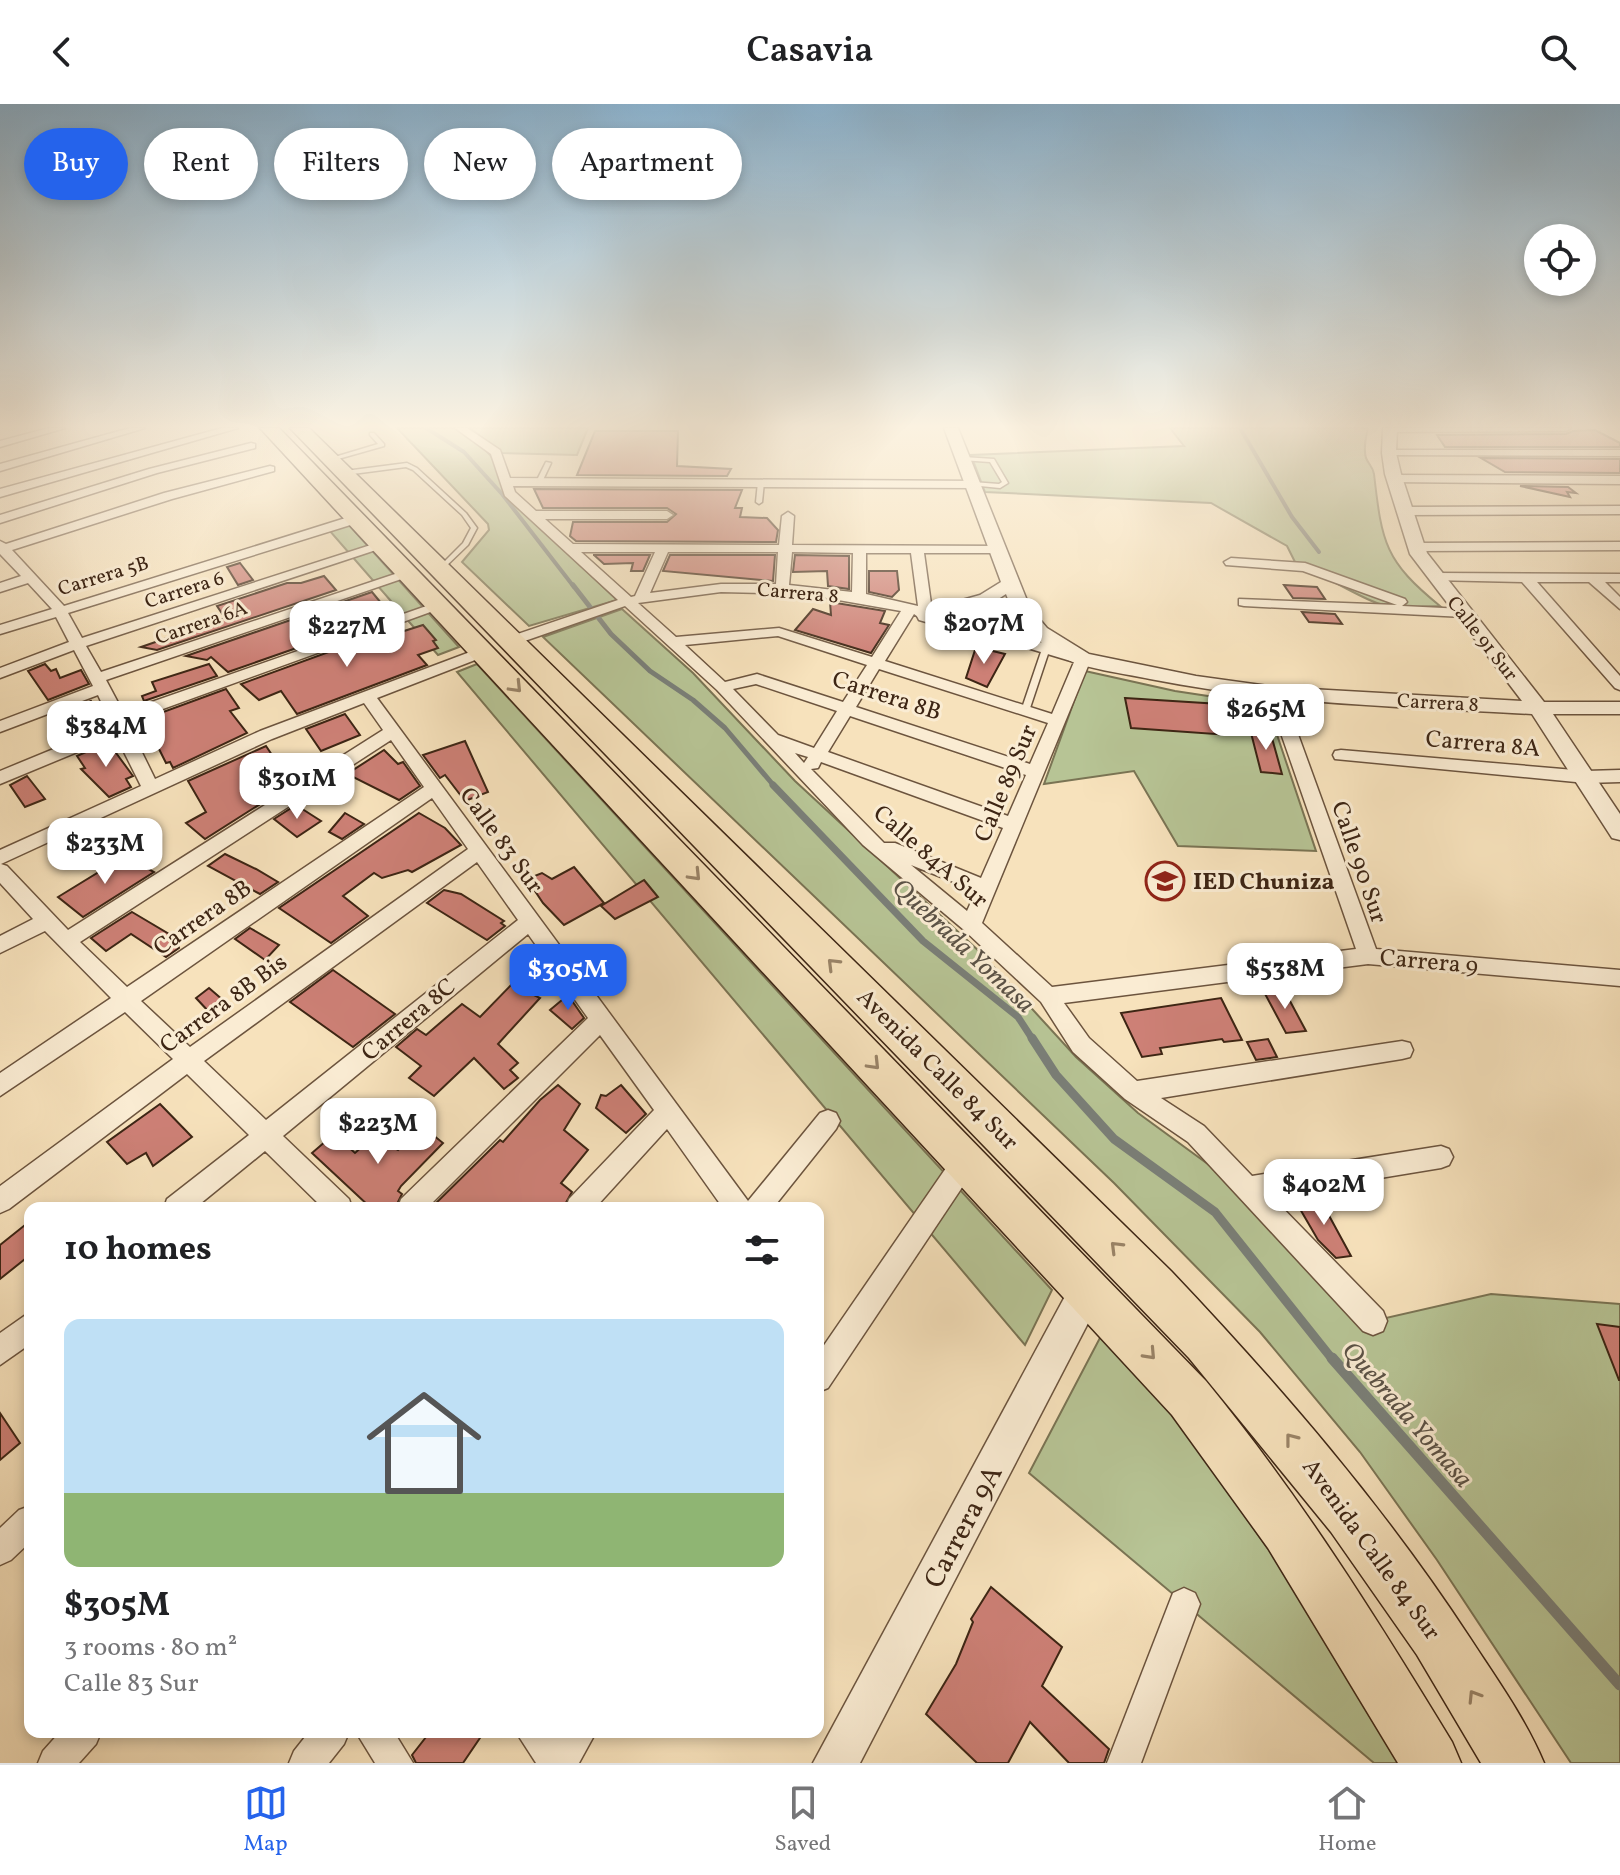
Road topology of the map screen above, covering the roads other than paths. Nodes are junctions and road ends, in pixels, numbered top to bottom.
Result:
1 (43, 505) edge
2 (138, 505) edge
3 (339, 505) edge
4 (370, 505) edge
5 (454, 505) edge
6 (525, 505) edge
7 (980, 505) edge
8 (1401, 505) edge
9 (1620, 510) edge
10 (1403, 511) junction
11 (537, 515) junction
12 (667, 515) dead end
13 (788, 516) dead end
14 (0, 519) edge
15 (369, 532) junction
16 (1620, 546) edge
17 (1417, 547) junction
18 (1, 548) edge
19 (570, 548) junction
20 (663, 548) junction
21 (785, 548) junction
22 (917, 548) junction
23 (860, 549) junction
24 (996, 549) junction
25 (1231, 562) dead end
26 (424, 571) junction
27 (1436, 577) junction
28 (30, 578) junction
29 (1526, 578) junction
30 (1593, 578) junction
31 (1620, 578) edge
32 (1009, 585) junction
33 (0, 588) edge
34 (782, 589) junction
35 (859, 598) junction
36 (627, 602) junction
37 (1244, 602) dead end
38 (1620, 605) edge
39 (440, 606) junction
40 (59, 609) junction
41 (1426, 611) junction
42 (918, 613) junction
43 (1464, 613) junction
44 (0, 630) edge
45 (672, 642) junction
46 (77, 644) junction
47 (497, 646) junction
48 (1045, 651) junction
49 (1083, 659) junction
50 (877, 662) junction
51 (0, 673) edge
52 (100, 683) junction
53 (1620, 685) edge
54 (722, 687) junction
55 (1275, 693) junction
56 (367, 696) junction
57 (1538, 708) junction
58 (1620, 708) edge
59 (847, 709) junction
60 (1025, 711) junction
61 (1057, 721) junction
62 (120, 724) junction
63 (0, 727) edge
64 (392, 732) junction
65 (772, 739) junction
66 (818, 755) junction
67 (1341, 755) dead end
68 (1035, 772) junction
69 (806, 775) junction
70 (1620, 776) edge
71 (1586, 777) junction
72 (0, 778) edge
73 (151, 788) junction
74 (433, 789) junction
75 (1013, 825) junction
76 (1620, 832) edge
77 (869, 840) junction
78 (479, 851) junction
79 (0, 858) edge
80 (0, 871) edge
81 (987, 888) junction
82 (49, 920) junction
83 (529, 922) junction
84 (971, 925) junction
85 (66, 941) junction
86 (0, 945) edge
87 (1368, 956) junction
88 (1620, 978) edge
89 (1048, 996) junction
90 (129, 1000) junction
91 (601, 1020) junction
92 (1402, 1050) dead end
93 (190, 1059) junction
94 (0, 1086) edge
95 (1133, 1092) junction
96 (667, 1112) junction
97 (828, 1121) dead end
98 (266, 1134) junction
99 (1441, 1157) dead end
100 (966, 1160) junction
101 (1248, 1188) junction
102 (0, 1201) edge
103 (183, 1202) edge
104 (334, 1202) edge
105 (416, 1202) edge
106 (584, 1202) edge
107 (734, 1202) edge
108 (762, 1202) edge
109 (1088, 1288) junction
110 (1373, 1321) dead end
111 (24, 1331) edge
112 (0, 1351) edge
113 (824, 1369) edge
114 (24, 1527) edge
115 (0, 1549) edge
116 (1184, 1604) dead end
117 (78, 1738) edge
118 (327, 1738) edge
119 (377, 1738) edge
120 (538, 1738) edge
121 (575, 1738) edge
122 (55, 1763) edge
123 (306, 1763) edge
124 (396, 1763) edge
125 (558, 1763) edge
126 (836, 1763) edge
127 (1124, 1763) edge
128 (1431, 1763) edge
129 (1514, 1763) edge

1 - 14 street
2 - 18 street
3 - 15 highway, Avenida Calle 84 Sur
4 - 26 highway, Avenida Calle 84 Sur
5 - 26 lane
6 - 11 street, Calle 84A Sur
7 - 24 street
8 - 10 street, Calle 91 Sur
9 - 10 street
10 - 17 street, Calle 91 Sur
11 - 12 street
11 - 19 street, Calle 84A Sur
13 - 21 street
15 - 26 highway, Avenida Calle 84 Sur
15 - 40 street, Carrera 5B
15 - 46 street, Carrera 6
16 - 17 street
17 - 27 street, Calle 91 Sur
18 - 28 street
19 - 20 street
19 - 36 street, Calle 84A Sur
20 - 21 street
20 - 36 street
21 - 23 street
21 - 34 street
22 - 23 street
22 - 24 street
22 - 42 street
23 - 35 street
24 - 32 street
25 - 41 street
26 - 39 highway, Avenida Calle 84 Sur
26 - 47 highway, Avenida Calle 84 Sur
26 - 52 street, Carrera 6A
27 - 29 street
27 - 43 street, Calle 91 Sur
28 - 33 street
28 - 40 street
29 - 30 street
29 - 53 street
30 - 31 street
30 - 38 street
32 - 42 street
32 - 49 street
34 - 35 street, Carrera 8
34 - 36 street, Carrera 8
35 - 42 street, Carrera 8
36 - 45 street, Calle 84A Sur
36 - 47 street, Carrera 8
37 - 41 street
39 - 47 highway, Avenida Calle 84 Sur
39 - 62 street
40 - 44 street, Carrera 5B
40 - 46 street
41 - 43 street
42 - 48 street, Carrera 8
42 - 50 street
43 - 57 street, Calle 91 Sur
45 - 50 street
45 - 54 street, Calle 84A Sur
46 - 51 street, Carrera 6
46 - 52 street
47 - 56 street, Carrera 8
47 -> 100 highway, Avenida Calle 84 Sur
129 -> 47 highway, Avenida Calle 84 Sur
48 - 49 street, Carrera 8
48 - 60 lane
49 - 55 street, Carrera 8
49 - 61 street, Calle 89 Sur
50 - 59 street
50 - 60 street
52 - 62 street
52 - 63 street, Carrera 6A
54 - 59 street, Carrera 8B
54 - 65 street, Calle 84A Sur
55 - 57 street, Carrera 8
55 - 87 street, Calle 90 Sur
56 - 64 street, Calle 83 Sur
56 - 73 street, Carrera 8
57 - 58 street, Carrera 8
57 - 71 street, Calle 91 Sur
59 - 66 street
59 - 68 street, Carrera 8B
60 - 61 street
61 - 68 street, Calle 89 Sur
62 - 72 street
62 - 73 street
64 - 74 street, Calle 83 Sur
64 - 85 street
65 - 66 street
65 - 69 street, Calle 84A Sur
66 - 69 street
66 - 75 street
67 - 71 street, Carrera 8A
68 - 75 street, Calle 89 Sur
69 - 77 street, Calle 84A Sur
70 - 71 street, Carrera 8A
71 - 76 street, Calle 91 Sur
73 - 79 street, Carrera 8
74 - 78 street, Calle 83 Sur
74 - 90 street, Carrera 8B
75 - 81 street, Calle 89 Sur
77 - 81 street
77 - 84 street, Calle 84A Sur
78 - 83 street, Calle 83 Sur
78 - 93 street, Carrera 8B Bis
80 - 82 street
81 - 84 street, Calle 89 Sur
82 - 85 street
82 - 86 street
83 - 91 street, Calle 83 Sur
83 - 98 street, Carrera 8C
84 - 89 street, Calle 84A Sur
85 - 90 street
87 - 88 street, Carrera 9
87 - 89 street, Carrera 9
89 - 95 street, Calle 84A Sur
90 - 93 street
90 - 94 street, Carrera 8B
91 - 96 street, Calle 83 Sur
91 - 105 street
92 - 95 street
93 - 98 street
93 - 102 street, Carrera 8B Bis
95 - 101 street, Calle 84A Sur
96 - 106 street
96 - 107 street, Calle 83 Sur
97 - 108 street
98 - 103 street, Carrera 8C
98 - 104 street
99 - 101 street
100 - 109 highway, Avenida Calle 84 Sur
100 - 113 street
101 - 110 street, Calle 84A Sur
109 - 126 street, Carrera 9A
109 -> 128 highway, Avenida Calle 84 Sur
111 - 112 street
114 - 115 street
116 - 127 street
117 - 122 street
118 - 123 street
119 - 124 street
120 - 125 street
121 - 125 street

